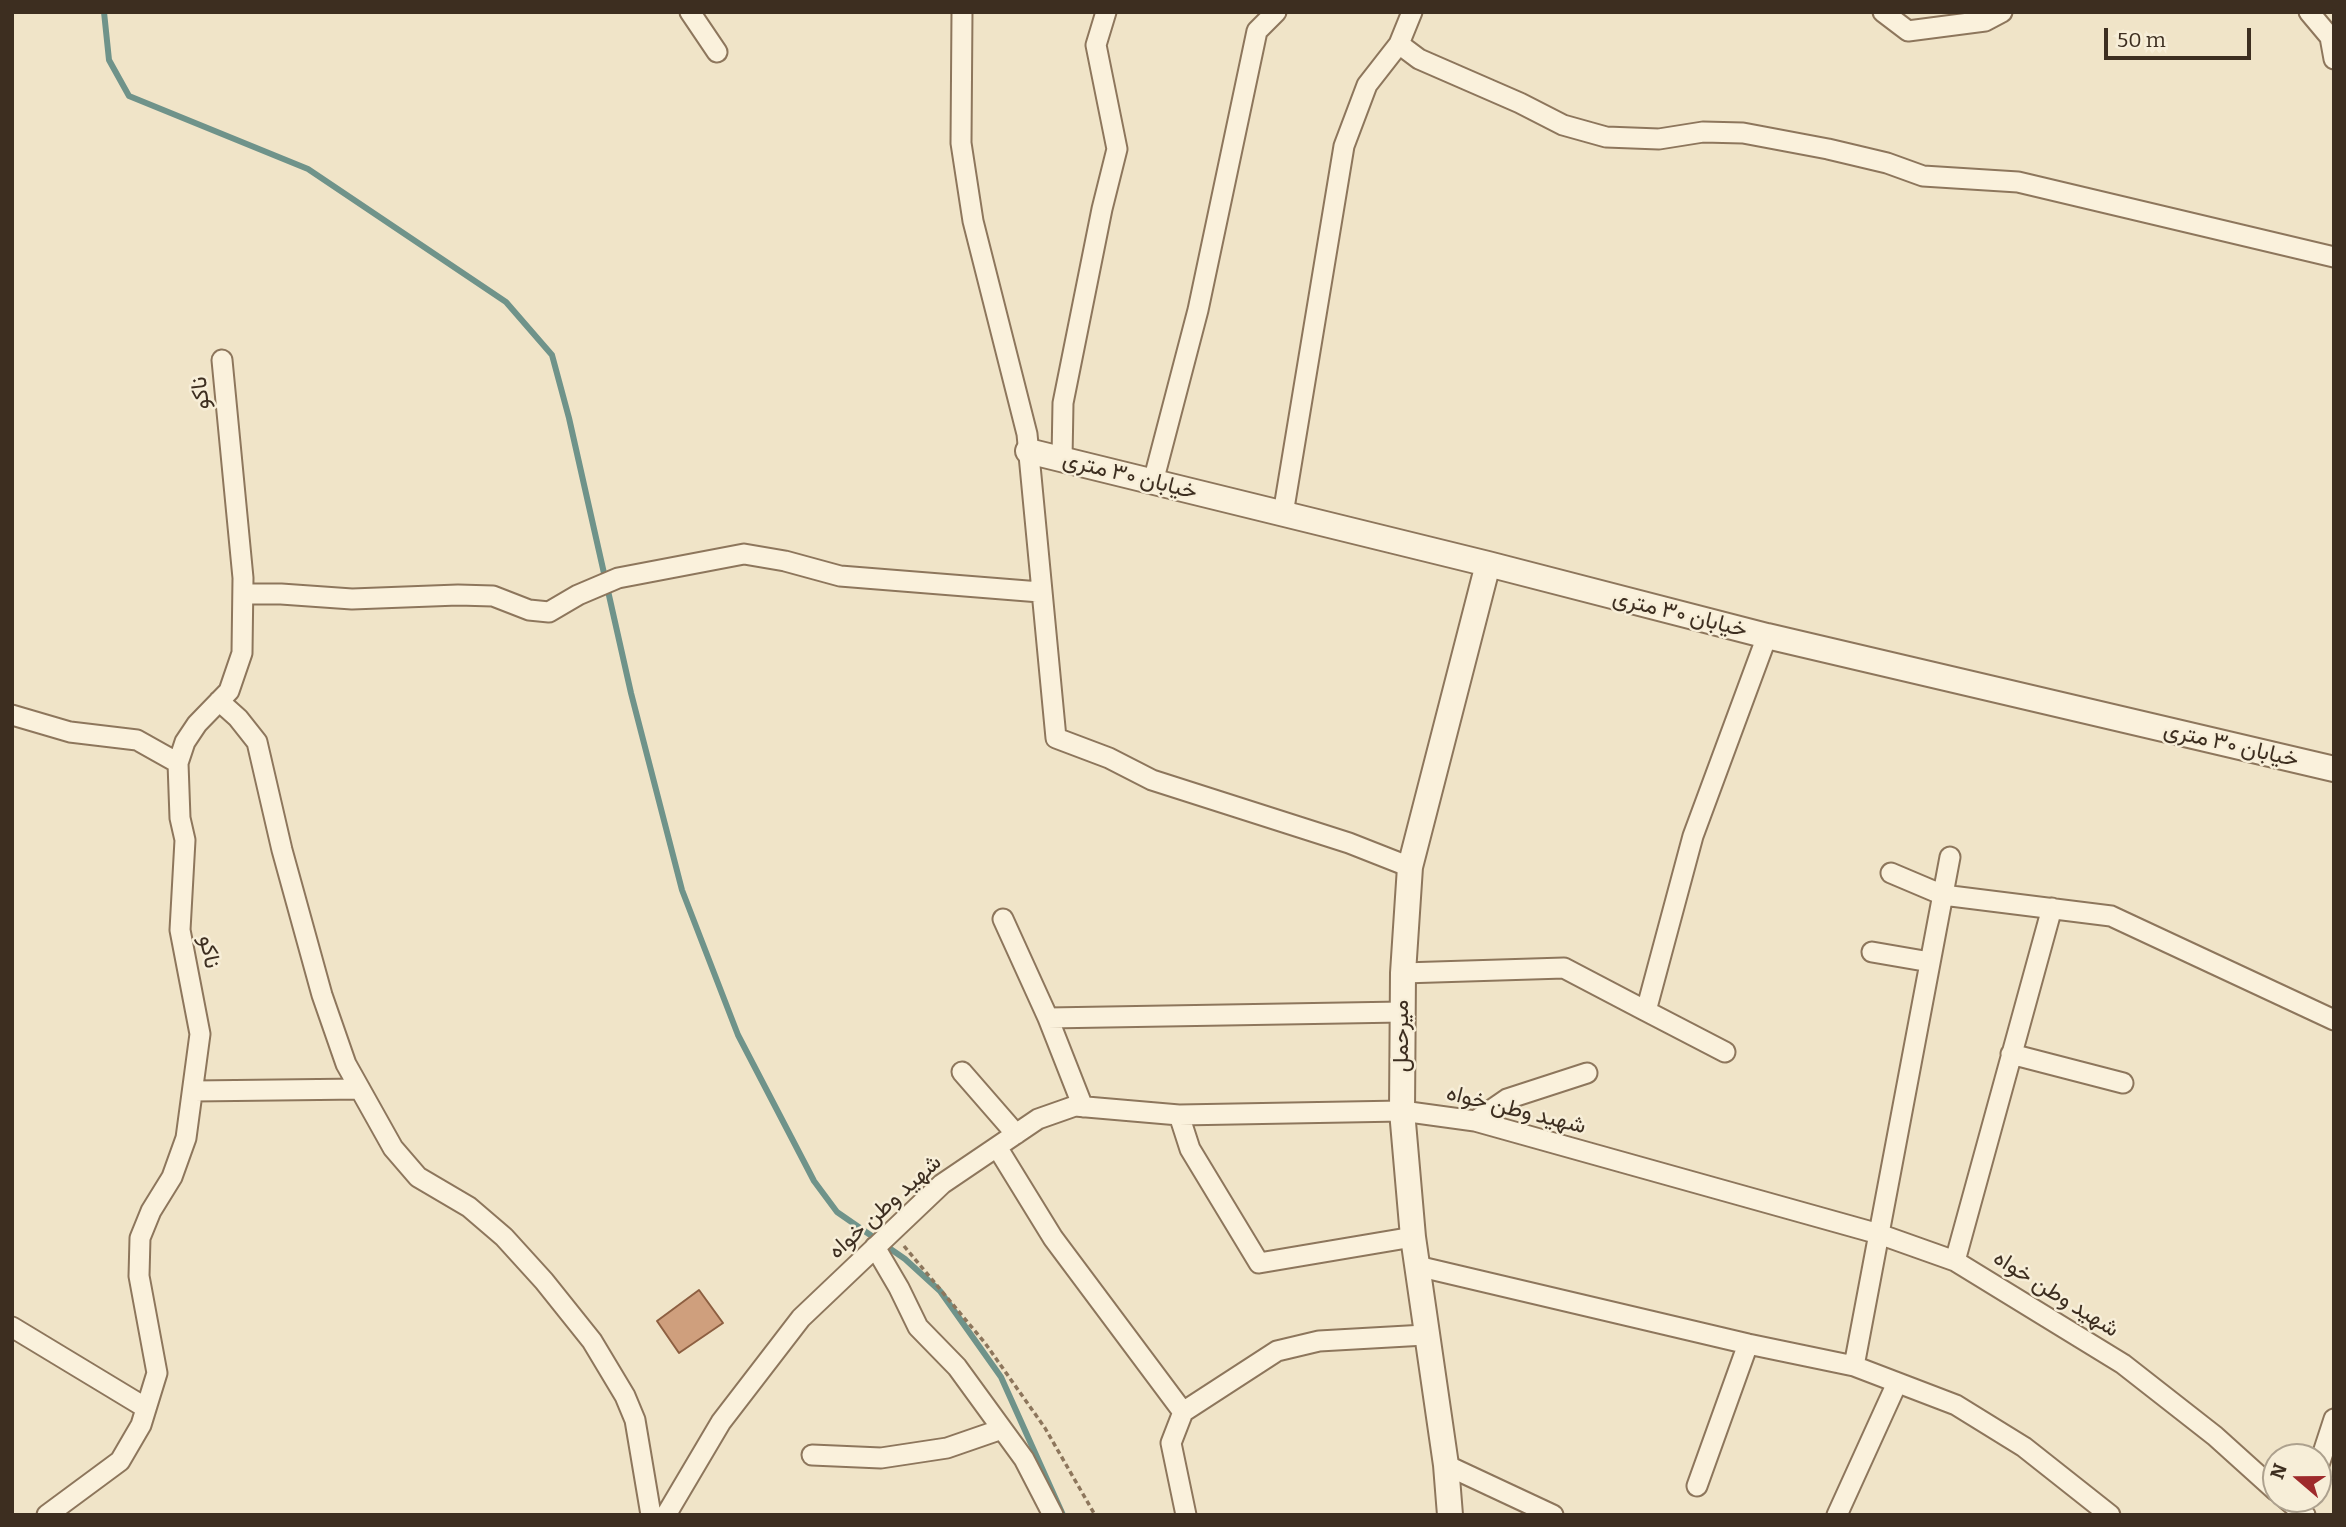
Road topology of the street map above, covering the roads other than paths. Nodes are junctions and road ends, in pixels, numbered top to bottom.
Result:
1 (690, 12) edge
2 (962, 12) edge
3 (1106, 12) edge
4 (1276, 12) edge
5 (1412, 12) edge
6 (1884, 12) edge
7 (2002, 12) edge
8 (2309, 12) edge
9 (1399, 44) junction
10 (717, 52) dead end
11 (2334, 59) edge
12 (2334, 257) edge
13 (222, 360) dead end
14 (1028, 451) junction
15 (1062, 459) junction
16 (1153, 482) junction
17 (1283, 514) junction
18 (1488, 564) junction
19 (1040, 592) junction
20 (243, 594) junction
21 (1767, 636) junction
22 (219, 701) junction
23 (12, 715) edge
24 (178, 763) junction
25 (2334, 769) edge
26 (1950, 857) dead end
27 (1410, 867) junction
28 (1891, 873) dead end
29 (1943, 895) junction
30 (2052, 908) junction
31 (1003, 919) dead end
32 (1872, 952) dead end
33 (1930, 962) junction
34 (1403, 972) junction
35 (1646, 1011) junction
36 (1402, 1012) junction
37 (1048, 1018) junction
38 (2334, 1020) edge
39 (1725, 1052) dead end
40 (2011, 1054) junction
41 (962, 1072) dead end
42 (1587, 1073) dead end
43 (2123, 1083) dead end
44 (360, 1089) junction
45 (194, 1091) junction
46 (1083, 1107) junction
47 (1402, 1111) junction
48 (1179, 1115) junction
49 (1475, 1121) junction
50 (1016, 1134) junction
51 (997, 1147) junction
52 (1879, 1234) junction
53 (1413, 1237) junction
54 (875, 1247) junction
55 (1955, 1261) junction
56 (1417, 1266) junction
57 (12, 1327) edge
58 (1425, 1335) junction
59 (1748, 1344) junction
60 (1854, 1366) junction
61 (1896, 1383) junction
62 (146, 1408) junction
63 (1183, 1412) junction
64 (2334, 1419) edge
65 (1002, 1429) junction
66 (2326, 1443) edge
67 (812, 1455) dead end
68 (1446, 1465) junction
69 (2262, 1478) edge
70 (1697, 1486) dead end
71 (1845, 1512) edge
72 (47, 1515) edge
73 (651, 1515) edge
74 (666, 1515) edge
75 (1054, 1515) edge
76 (1186, 1515) edge
77 (1450, 1515) edge
78 (1553, 1515) edge
79 (2110, 1515) edge

1 - 10 street
2 - 14 street
3 - 15 street
4 - 16 street
5 - 9 street
6 - 7 street
8 - 11 street
9 - 12 street
9 - 17 street
13 - 20 street, ناکو
14 - 15 street, خیابان ۳۰ متری
14 - 19 street
15 - 16 street, خیابان ۳۰ متری
16 - 17 street, خیابان ۳۰ متری
17 - 18 street, خیابان ۳۰ متری
18 - 21 street, خیابان ۳۰ متری
18 - 27 street, میرحمل
19 - 20 street
19 - 27 street
20 - 22 street, ناکو
21 - 25 street, خیابان ۳۰ متری
21 - 35 street
22 - 24 street, ناکو
22 - 44 street
23 - 24 street
24 - 45 street, ناکو
26 - 29 street
27 - 34 street, میرحمل
28 - 29 street
29 - 30 street
29 - 33 street
30 - 38 street
30 - 40 street
31 - 37 street
32 - 33 street
33 - 52 street
34 - 35 street
34 - 36 street, میرحمل
35 - 39 street
36 - 37 street
36 - 47 street, میرحمل
37 - 46 street
40 - 43 street
40 - 55 street
41 - 50 street
42 - 49 street
44 - 45 street
44 - 73 street
45 - 62 street, ناکو
46 - 48 street, شهید وطن خواه
46 - 50 street, شهید وطن خواه
47 - 48 street, شهید وطن خواه
47 - 49 street, شهید وطن خواه
47 - 53 street, میرحمل
48 - 53 street
49 - 52 street, شهید وطن خواه
50 - 51 street, شهید وطن خواه
51 - 54 street, شهید وطن خواه
51 - 63 street
52 - 55 street, شهید وطن خواه
52 - 60 street
53 - 56 street, میرحمل
54 - 65 street
54 - 74 street, شهید وطن خواه
55 - 69 street, شهید وطن خواه
56 - 58 street, میرحمل
56 - 59 street
57 - 62 street
58 - 63 street
58 - 68 street, میرحمل
59 - 60 street
59 - 70 street
60 - 61 street
61 - 71 street
61 - 79 street
62 - 72 street, ناکو
63 - 76 street
64 - 66 street
65 - 67 street
65 - 75 street
68 - 77 street, میرحمل
68 - 78 street

